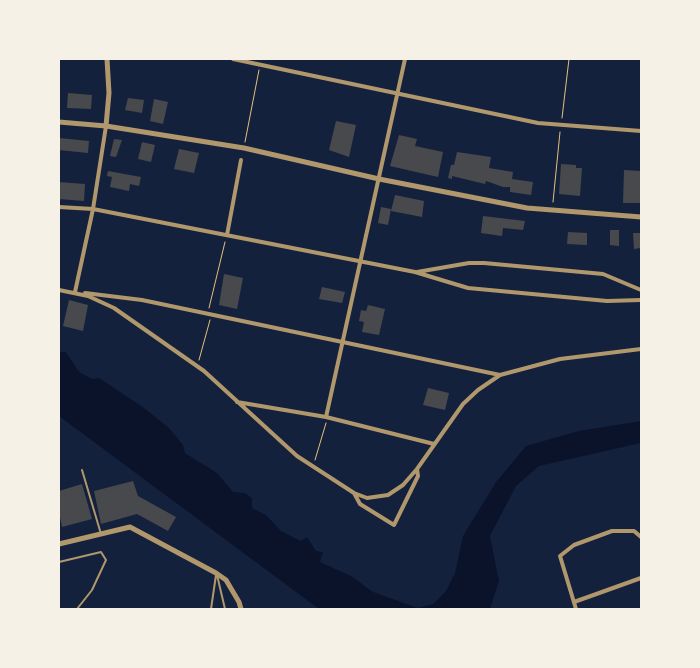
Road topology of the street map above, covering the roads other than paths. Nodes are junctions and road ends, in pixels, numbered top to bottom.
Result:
1 (107, 59) edge
2 (233, 59) edge
3 (405, 59) edge
4 (397, 94) junction
5 (59, 122) edge
6 (106, 126) junction
7 (641, 131) edge
8 (241, 160) dead end
9 (379, 179) junction
10 (59, 207) edge
11 (94, 209) junction
12 (641, 217) edge
13 (227, 235) junction
14 (362, 262) junction
15 (415, 272) junction
16 (59, 290) edge
17 (641, 290) edge
18 (76, 292) junction
19 (641, 300) edge
20 (344, 342) junction
21 (641, 349) edge
22 (500, 375) junction
23 (236, 402) junction
24 (326, 417) junction
25 (434, 444) junction
26 (82, 470) dead end
27 (417, 470) junction
28 (354, 493) junction
29 (102, 534) junction
30 (641, 537) edge
31 (59, 542) edge
32 (59, 562) edge
33 (216, 573) junction
34 (641, 578) edge
35 (574, 602) junction
36 (77, 609) edge
37 (211, 609) edge
38 (225, 609) edge
39 (241, 609) edge
40 (576, 609) edge

1 - 6 street
2 - 4 street
3 - 4 street
4 - 7 street
4 - 9 street
5 - 6 street
6 - 9 street
6 - 11 street
8 - 13 street
9 - 12 street
9 - 14 street
10 - 11 street
11 - 13 street
11 - 18 street
13 - 14 street
14 - 15 street
14 - 20 street
15 - 17 street
15 - 19 street
16 - 18 street
18 - 20 street
18 - 23 street
20 - 22 street
20 - 24 street
21 - 22 street
22 - 25 street
23 - 24 street
23 - 28 street
24 - 25 street
25 - 27 street
26 - 29 lane
27 - 28 street
27 - 28 street
29 - 31 street
29 - 33 street
30 - 35 street
32 - 36 lane
33 - 37 lane
33 - 38 lane
33 - 39 street
34 - 35 street
35 - 40 street

